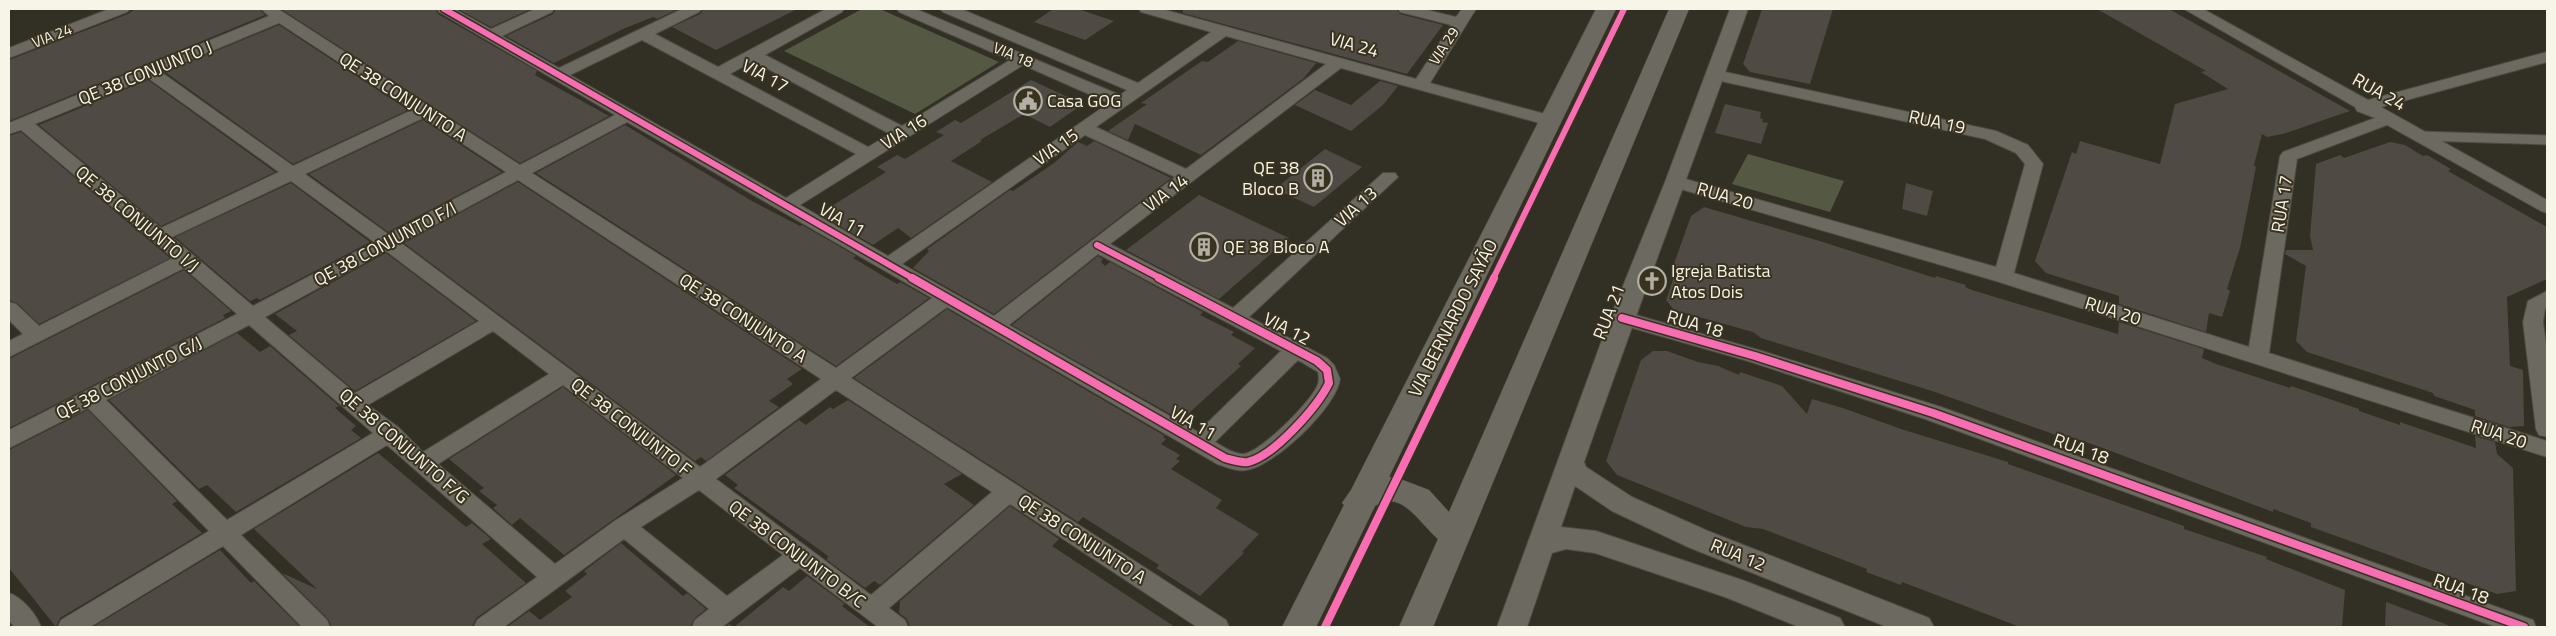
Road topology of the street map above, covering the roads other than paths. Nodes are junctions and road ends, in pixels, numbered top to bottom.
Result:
1 (122, 9) edge
2 (444, 9) edge
3 (547, 9) edge
4 (694, 9) edge
5 (837, 9) edge
6 (904, 9) edge
7 (948, 9) edge
8 (1146, 9) edge
9 (1208, 9) edge
10 (1405, 9) edge
11 (1469, 9) edge
12 (1606, 9) edge
13 (1679, 9) edge
14 (1739, 9) edge
15 (2192, 9) edge
16 (274, 13) edge
17 (1194, 22) junction
18 (1460, 22) junction
19 (1224, 30) junction
20 (643, 34) junction
21 (491, 35) junction
22 (9, 53) edge
23 (752, 54) junction
24 (2547, 57) edge
25 (1022, 59) junction
26 (1339, 62) junction
27 (149, 71) junction
28 (559, 74) junction
29 (718, 74) junction
30 (1716, 75) junction
31 (1420, 84) junction
32 (1139, 89) junction
33 (1122, 102) junction
34 (2363, 107) junction
35 (424, 111) junction
36 (629, 114) junction
37 (2387, 119) junction
38 (1550, 121) junction
39 (16, 126) edge
40 (1083, 128) junction
41 (902, 134) junction
42 (2418, 136) junction
43 (2547, 140) edge
44 (870, 154) junction
45 (293, 173) junction
46 (520, 173) junction
47 (1188, 176) junction
48 (1389, 177) dead end
49 (1676, 182) junction
50 (787, 205) junction
51 (2547, 208) edge
52 (160, 236) junction
53 (385, 243) junction
54 (1097, 245) junction
55 (187, 259) junction
56 (889, 264) junction
57 (2003, 276) junction
58 (946, 298) junction
59 (2547, 298) edge
60 (9, 309) edge
61 (250, 316) junction
62 (1622, 318) junction
63 (1234, 319) junction
64 (493, 322) junction
65 (994, 326) junction
66 (37, 336) junction
67 (9, 350) edge
68 (1295, 350) junction
69 (2258, 356) junction
70 (564, 374) junction
71 (836, 379) junction
72 (92, 398) junction
73 (354, 403) junction
74 (2547, 429) edge
75 (390, 434) junction
76 (9, 440) edge
77 (1200, 444) junction
78 (2547, 449) edge
79 (1225, 458) joint
80 (424, 462) junction
81 (1571, 463) junction
82 (698, 480) junction
83 (1009, 491) junction
84 (1358, 504) junction
85 (624, 526) junction
86 (226, 532) junction
87 (1456, 535) junction
88 (1543, 545) junction
89 (799, 556) junction
90 (555, 578) junction
91 (9, 603) edge
92 (726, 609) junction
93 (871, 609) junction
94 (29, 627) edge
95 (70, 627) edge
96 (318, 627) edge
97 (486, 627) edge
98 (704, 627) edge
99 (896, 627) edge
100 (1217, 627) edge
101 (1299, 627) edge
102 (1416, 627) edge
103 (1512, 627) edge
104 (1830, 627) edge
105 (1918, 627) edge
106 (2524, 627) edge

1 - 22 street, VIA 24
2 - 21 street, VIA 11
3 - 21 street
4 - 20 street
5 - 23 street
6 - 25 street, VIA 18
7 - 32 street, VIA 18
8 - 17 street, VIA 24
9 - 17 street
10 - 18 street
11 - 18 street, VIA 29
12 - 38 main road, VIA BERNARDO SAYÃO
13 - 87 main road
14 - 30 street, RUA 21
15 - 34 street, RUA 24
16 - 27 street, QE 38 CONJUNTO J
16 - 35 street, QE 38 CONJUNTO A
17 - 19 street, VIA 24
18 - 31 street, VIA 29
19 - 26 street, VIA 24
19 - 32 street, VIA 15
20 - 28 street
20 - 29 street, VIA 17
21 - 28 street, VIA 11
23 - 29 street
23 - 41 street, VIA 17
24 - 34 street
25 - 33 street, VIA 18
25 - 41 street, VIA 16
26 - 31 street, VIA 24
26 - 47 street, VIA 14
27 - 39 street, QE 38 CONJUNTO J
27 - 45 street, QE 38 CONJUNTO F
28 - 36 street, VIA 11
29 - 44 street, VIA 17
30 - 49 street, RUA 21
30 - 57 street, RUA 19
31 - 38 street, VIA 24
32 - 33 street, VIA 15
33 - 40 street, VIA 15
34 - 37 street, RUA 24
35 - 45 street
35 - 46 street, QE 38 CONJUNTO A
36 - 46 street, QE 38 CONJUNTO F/I
36 - 50 street, VIA 11
37 - 42 street, RUA 24
37 - 69 street, RUA 17
38 - 84 main road, VIA BERNARDO SAYÃO
39 - 52 street, QE 38 CONJUNTO I/J
40 - 47 street
40 - 56 street, VIA 15
41 - 44 street, VIA 16
42 - 43 lane
42 - 51 street, RUA 24
44 - 50 street, VIA 16
45 - 52 street
45 - 53 street, QE 38 CONJUNTO F
46 - 53 street, QE 38 CONJUNTO F/I
46 - 71 street, QE 38 CONJUNTO A
47 - 54 street, VIA 14
48 - 63 street, VIA 13
49 - 57 street, RUA 20
49 - 62 street, RUA 21
50 - 56 street, VIA 11
52 - 55 street, QE 38 CONJUNTO I/J
53 - 61 street, QE 38 CONJUNTO F/I
53 - 64 street, QE 38 CONJUNTO F
54 - 63 street, VIA 12
54 - 65 street, VIA 14
55 - 61 street, QE 38 CONJUNTO I/J
55 - 66 street
56 - 58 street, VIA 11
57 - 69 street, RUA 20
58 - 65 street, VIA 11
58 - 71 street
59 - 74 street
60 - 66 street
61 - 72 street, QE 38 CONJUNTO G/J
61 - 73 street, QE 38 CONJUNTO F/G
62 - 81 street, RUA 21
62 - 106 street, RUA 18
63 - 68 street, VIA 12
64 - 70 street, QE 38 CONJUNTO F
64 - 73 street
65 - 77 street, VIA 11
66 - 67 street
68 - 77 street
68 - 79 street, VIA 12
69 - 78 street, RUA 20
70 - 80 street, QE 38 CONJUNTO F
70 - 82 street, QE 38 CONJUNTO F
71 - 82 street
71 - 83 street, QE 38 CONJUNTO A
72 - 76 street, QE 38 CONJUNTO G/J
72 - 86 street
73 - 75 street, QE 38 CONJUNTO F/G
75 - 80 street, QE 38 CONJUNTO F/G
75 - 86 street
77 - 79 street, VIA 11
80 - 90 street, QE 38 CONJUNTO F/G
81 - 88 street, RUA 21
81 - 105 street, RUA 12
82 - 85 street
82 - 89 street, QE 38 CONJUNTO B/C
83 - 93 street
83 - 100 street, QE 38 CONJUNTO A
84 - 87 main road
84 - 101 main road, VIA BERNARDO SAYÃO
85 - 90 street
85 - 92 street
86 - 95 street
86 - 96 street
87 - 102 main road
88 - 103 street, RUA 21
88 - 104 street, RUA 12
89 - 92 street
89 - 93 street, QE 38 CONJUNTO B/C
90 - 97 street
91 - 94 street
92 - 98 street
93 - 99 street, QE 38 CONJUNTO B/C

